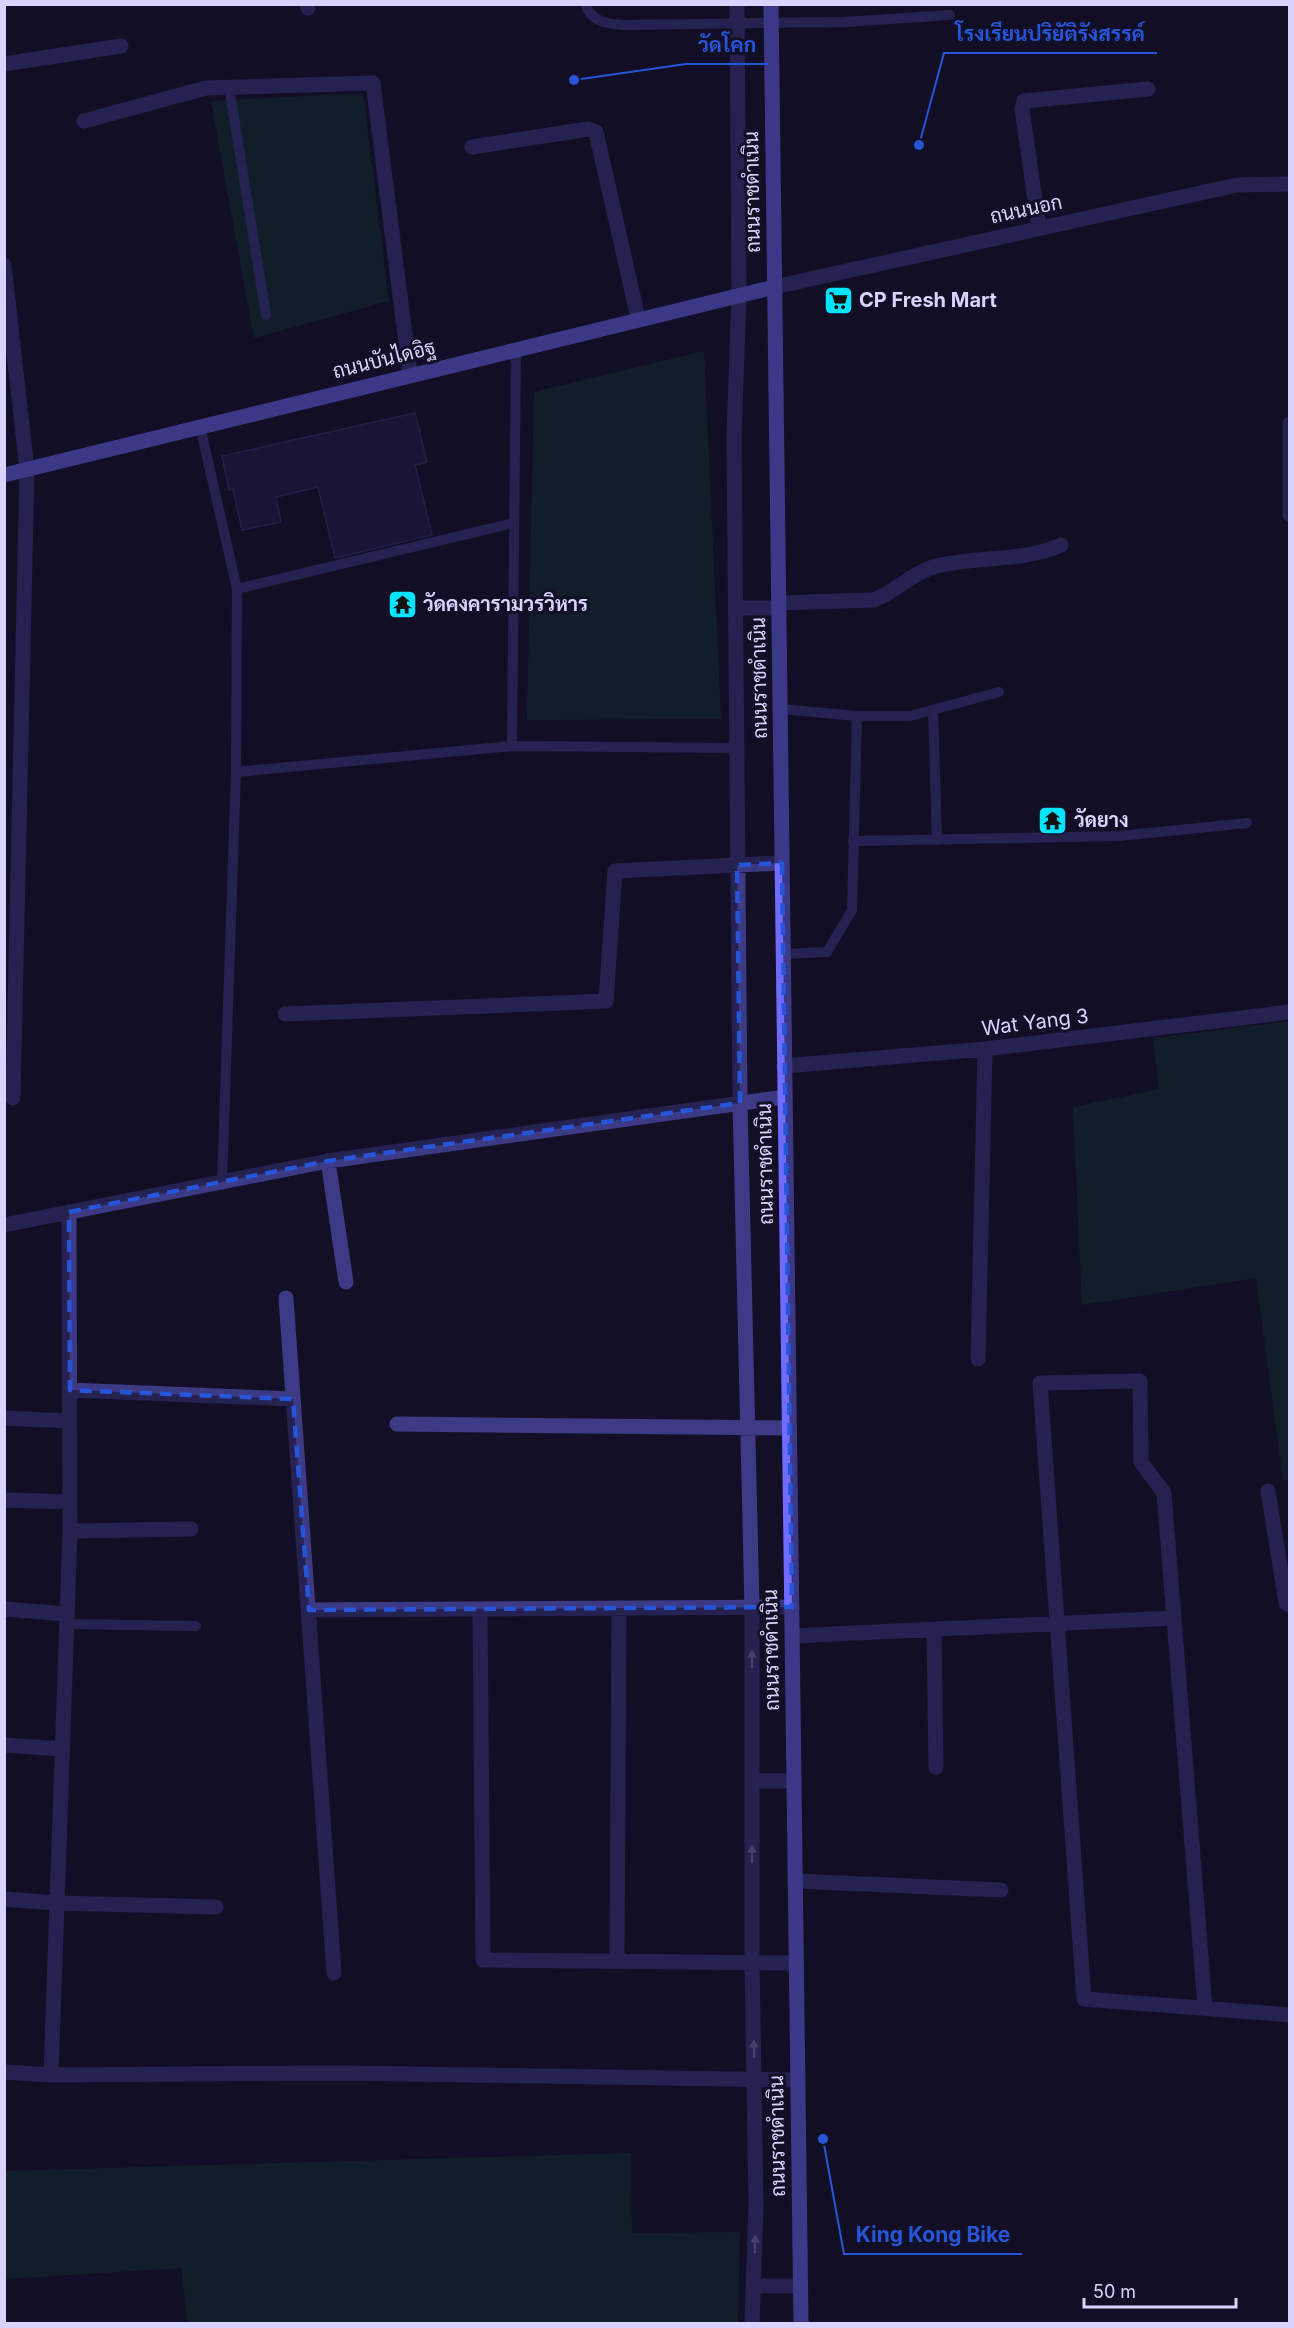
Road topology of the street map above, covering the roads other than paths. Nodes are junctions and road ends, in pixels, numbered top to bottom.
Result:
1 (585, 4) edge
2 (737, 4) edge
3 (771, 4) edge
4 (950, 15) dead end
5 (771, 23) junction
6 (737, 24) junction
7 (120, 46) dead end
8 (4, 64) edge
9 (229, 87) junction
10 (1148, 89) dead end
11 (84, 121) dead end
12 (472, 147) dead end
13 (1290, 184) edge
14 (1039, 228) junction
15 (4, 265) edge
16 (774, 287) junction
17 (739, 294) junction
18 (266, 315) dead end
19 (638, 318) junction
20 (516, 348) junction
21 (410, 374) junction
22 (1290, 424) edge
23 (200, 426) junction
24 (1289, 453) edge
25 (27, 469) junction
26 (4, 475) edge
27 (1290, 515) edge
28 (514, 523) junction
29 (1061, 545) dead end
30 (237, 589) junction
31 (779, 605) junction
32 (736, 608) junction
33 (999, 692) dead end
34 (780, 709) junction
35 (933, 710) junction
36 (857, 716) junction
37 (512, 746) junction
38 (737, 748) junction
39 (236, 772) junction
40 (1247, 823) dead end
41 (936, 840) junction
42 (853, 841) junction
43 (782, 863) junction
44 (737, 865) junction
45 (783, 954) junction
46 (1290, 1012) edge
47 (285, 1014) dead end
48 (985, 1049) junction
49 (784, 1066) junction
50 (785, 1097) junction
51 (13, 1098) dead end
52 (740, 1103) junction
53 (328, 1161) junction
54 (222, 1183) junction
55 (69, 1212) junction
56 (4, 1225) edge
57 (346, 1282) dead end
58 (286, 1298) dead end
59 (978, 1359) dead end
60 (70, 1390) junction
61 (293, 1399) junction
62 (4, 1418) edge
63 (69, 1421) junction
64 (397, 1424) dead end
65 (748, 1428) junction
66 (789, 1428) junction
67 (1268, 1491) dead end
68 (4, 1500) edge
69 (70, 1502) junction
70 (191, 1529) dead end
71 (70, 1531) junction
72 (1290, 1605) edge
73 (752, 1607) junction
74 (792, 1607) junction
75 (619, 1608) junction
76 (4, 1609) edge
77 (480, 1609) junction
78 (309, 1610) junction
79 (1172, 1618) junction
80 (67, 1619) junction
81 (1058, 1623) junction
82 (196, 1626) dead end
83 (934, 1630) junction
84 (792, 1636) junction
85 (4, 1745) edge
86 (62, 1749) junction
87 (936, 1767) dead end
88 (794, 1781) junction
89 (752, 1782) junction
90 (795, 1881) junction
91 (1001, 1890) dead end
92 (4, 1899) edge
93 (57, 1903) junction
94 (216, 1907) dead end
95 (617, 1959) junction
96 (752, 1962) junction
97 (796, 1963) junction
98 (334, 1973) dead end
99 (1205, 2007) junction
100 (1290, 2015) edge
101 (4, 2072) edge
102 (51, 2075) junction
103 (754, 2080) junction
104 (797, 2080) junction
105 (754, 2286) junction
106 (800, 2286) junction
107 (752, 2324) edge
108 (801, 2324) edge

1 - 6 lane
2 - 6 street
3 - 5 main road, ถนนราชดำเนิน
4 - 5 lane
5 - 6 lane
5 - 16 main road, ถนนราชดำเนิน
6 - 17 street
7 - 8 street
9 - 11 street
9 - 18 lane
9 - 21 street
10 - 14 street
12 - 19 street
13 - 14 street, ถนนนอก
14 - 16 street, ถนนนอก
15 - 25 street
16 - 17 main road, ถนนบันไดอิฐ
16 - 31 main road, ถนนราชดำเนิน
17 - 19 main road, ถนนบันไดอิฐ
17 - 32 street
19 - 20 main road, ถนนบันไดอิฐ
20 - 21 main road, ถนนบันไดอิฐ
20 - 28 lane
21 - 23 main road, ถนนบันไดอิฐ
22 - 24 street
23 - 25 main road, ถนนบันไดอิฐ
23 - 30 lane
24 - 27 street
25 - 26 main road, ถนนบันไดอิฐ
25 - 51 street
28 - 30 lane
28 - 37 lane
29 - 31 street
30 - 39 lane
31 - 32 street
31 - 34 main road, ถนนราชดำเนิน
32 - 38 street
33 - 35 lane
34 - 36 lane
34 - 43 main road, ถนนราชดำเนิน
35 - 36 lane
35 - 41 lane
36 - 42 lane
37 - 38 lane
37 - 39 lane
38 - 44 street
39 - 54 lane
40 - 41 lane
41 - 42 lane
42 - 45 lane
43 - 44 street
43 - 45 main road, ถนนราชดำเนิน
44 - 47 street
44 - 52 street
45 - 49 main road, ถนนราชดำเนิน
46 - 48 street, Wat Yang 3
48 - 49 street, Wat Yang 3
48 - 59 street
49 - 50 main road, ถนนราชดำเนิน
50 - 52 street
50 - 66 main road, ถนนราชดำเนิน
52 - 53 street
52 - 65 street
53 - 54 street
53 - 57 street
54 - 55 street
55 - 56 street
55 - 60 street
58 - 61 street
60 - 61 street
60 - 63 street
61 - 78 street
62 - 63 street
63 - 69 street
64 - 65 street
65 - 66 street
65 - 73 street
66 - 74 main road, ถนนราชดำเนิน
67 - 72 street
68 - 69 street
69 - 71 street
70 - 71 street
71 - 80 street
73 - 74 street
73 - 75 street
89 -> 73 street
74 - 84 main road, ถนนราชดำเนิน
75 - 77 street
75 - 95 street
76 - 80 street
77 - 78 street
77 - 95 street
78 - 98 street
79 - 81 street
79 - 81 street
79 - 99 street
80 - 82 lane
80 - 86 street
81 - 83 street
81 - 99 street
83 - 84 street
83 - 87 street
84 - 88 main road, ถนนราชดำเนิน
85 - 86 street
86 - 93 street
88 - 89 street
88 - 90 main road, ถนนราชดำเนิน
96 -> 89 street
90 - 91 street
90 - 97 main road, ถนนราชดำเนิน
92 - 93 street
93 - 94 street
93 - 102 street
95 - 96 street
96 - 97 street
103 -> 96 street
97 - 104 main road, ถนนราชดำเนิน
99 - 100 street
101 - 102 street
102 - 103 street
103 - 104 street
105 -> 103 street
104 - 106 main road, ถนนราชดำเนิน
105 - 106 street
105 - 107 street
106 - 108 main road, ถนนราชดำเนิน

